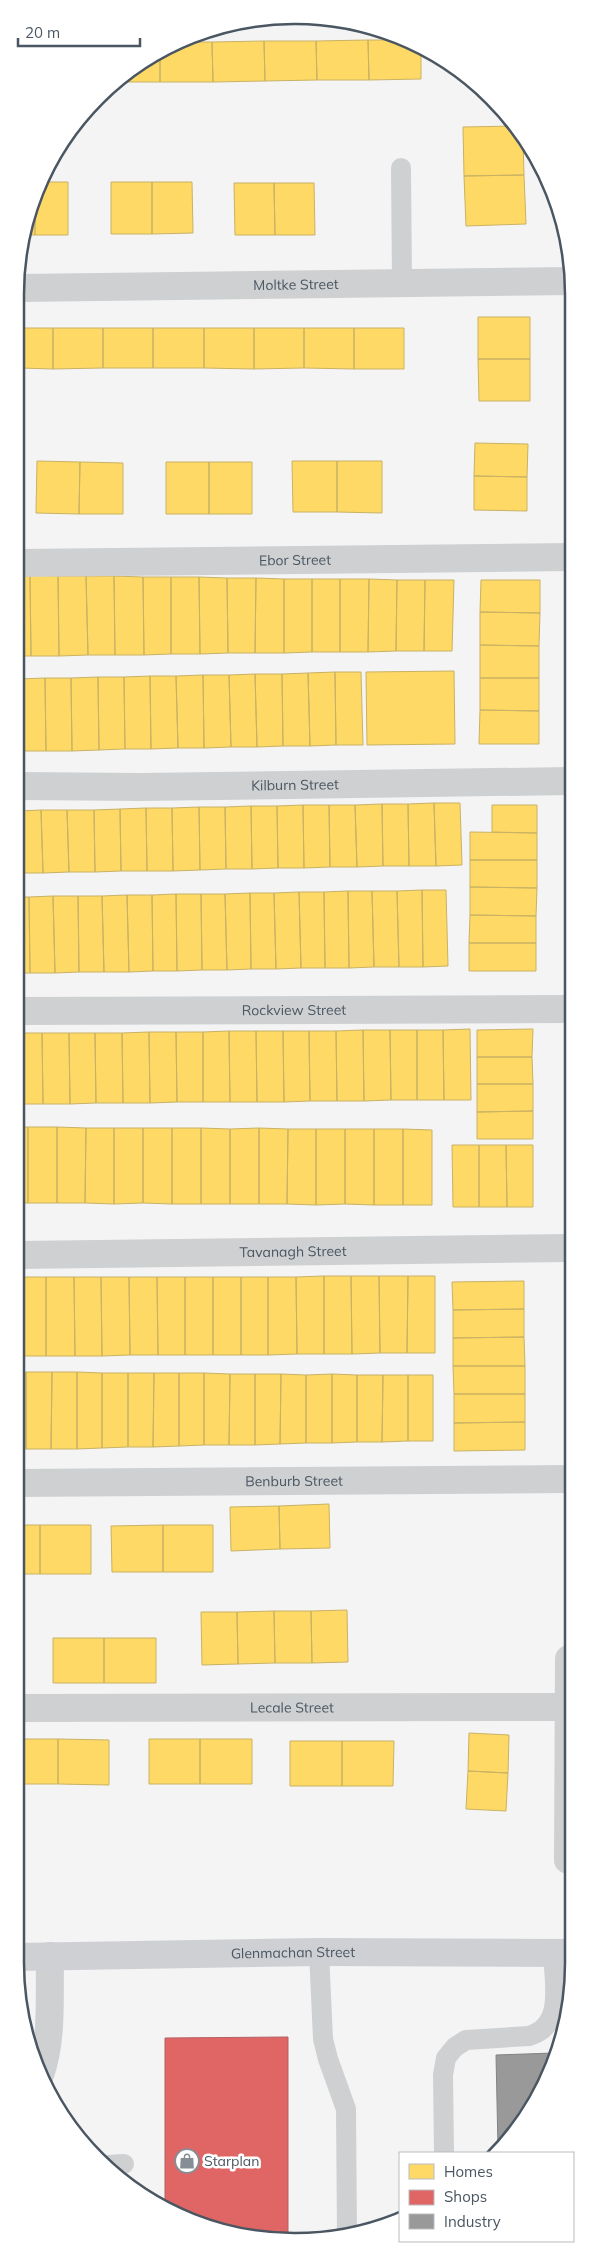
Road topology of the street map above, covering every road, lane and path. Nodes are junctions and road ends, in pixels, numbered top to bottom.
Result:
1 (401, 168) dead end
2 (565, 281) edge
3 (402, 283) junction
4 (24, 288) edge
5 (565, 557) edge
6 (24, 563) edge
7 (565, 780) edge
8 (24, 786) edge
9 (565, 1009) edge
10 (24, 1011) edge
11 (565, 1248) edge
12 (24, 1255) edge
13 (565, 1478) edge
14 (24, 1483) edge
15 (565, 1707) edge
16 (24, 1708) edge
17 (319, 1952) junction
18 (561, 1953) edge
19 (50, 1956) junction
20 (24, 1957) edge
21 (43, 2065) edge
22 (444, 2152) edge
23 (347, 2228) edge

1 - 3 lane
2 - 3 street, Moltke Street
3 - 4 street, Moltke Street
5 - 6 street, Ebor Street
7 - 8 street, Kilburn Street
9 - 10 street, Rockview Street
11 - 12 street, Tavanagh Street
13 - 14 street, Benburb Street
15 - 16 street, Lecale Street
17 - 18 street, Glenmachan Street
17 - 19 street, Glenmachan Street
17 - 23 lane
18 - 22 lane
19 - 20 street, Glenmachan Street
19 - 21 street

